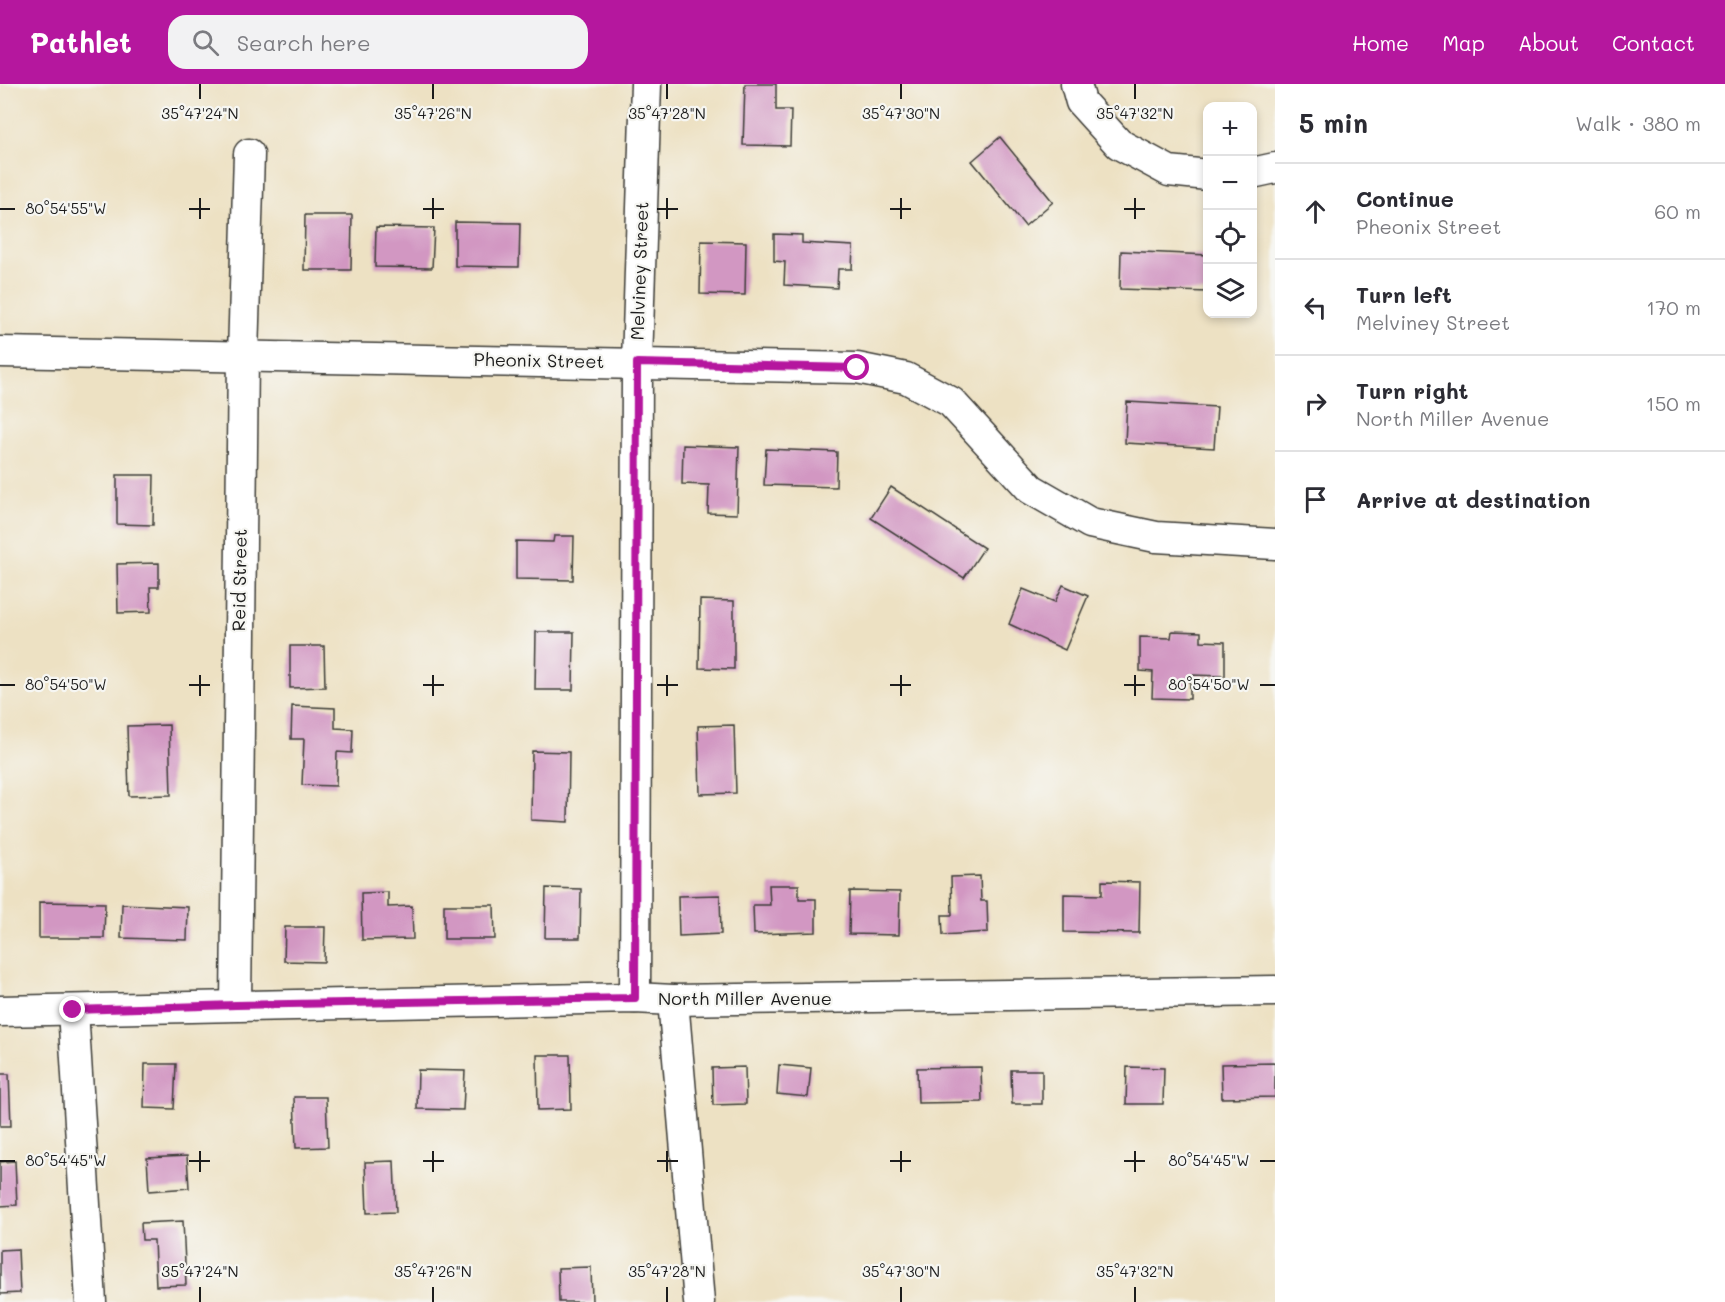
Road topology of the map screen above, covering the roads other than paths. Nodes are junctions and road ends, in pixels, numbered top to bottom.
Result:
1 (646, 84) edge
2 (1076, 84) edge
3 (249, 154) dead end
4 (1275, 168) edge
5 (1257, 172) edge
6 (1203, 175) edge
7 (0, 352) edge
8 (243, 355) junction
9 (637, 363) junction
10 (1275, 544) edge
11 (1275, 992) edge
12 (635, 998) junction
13 (673, 1000) junction
14 (236, 1005) junction
15 (73, 1010) junction
16 (0, 1011) edge
17 (92, 1302) edge
18 (699, 1302) edge

1 - 9 street, Melviney Street
2 - 6 street
3 - 8 street, Reid Street
4 - 5 street
7 - 8 street, Pheonix Street
8 - 9 street, Pheonix Street
8 - 14 street, Reid Street
9 - 10 street, Pheonix Street
9 - 12 street, Melviney Street
11 - 13 street, North Miller Avenue
12 - 13 street, North Miller Avenue
12 - 14 street, North Miller Avenue
13 - 18 street
14 - 15 street, North Miller Avenue
15 - 16 street, North Miller Avenue
15 - 17 street

